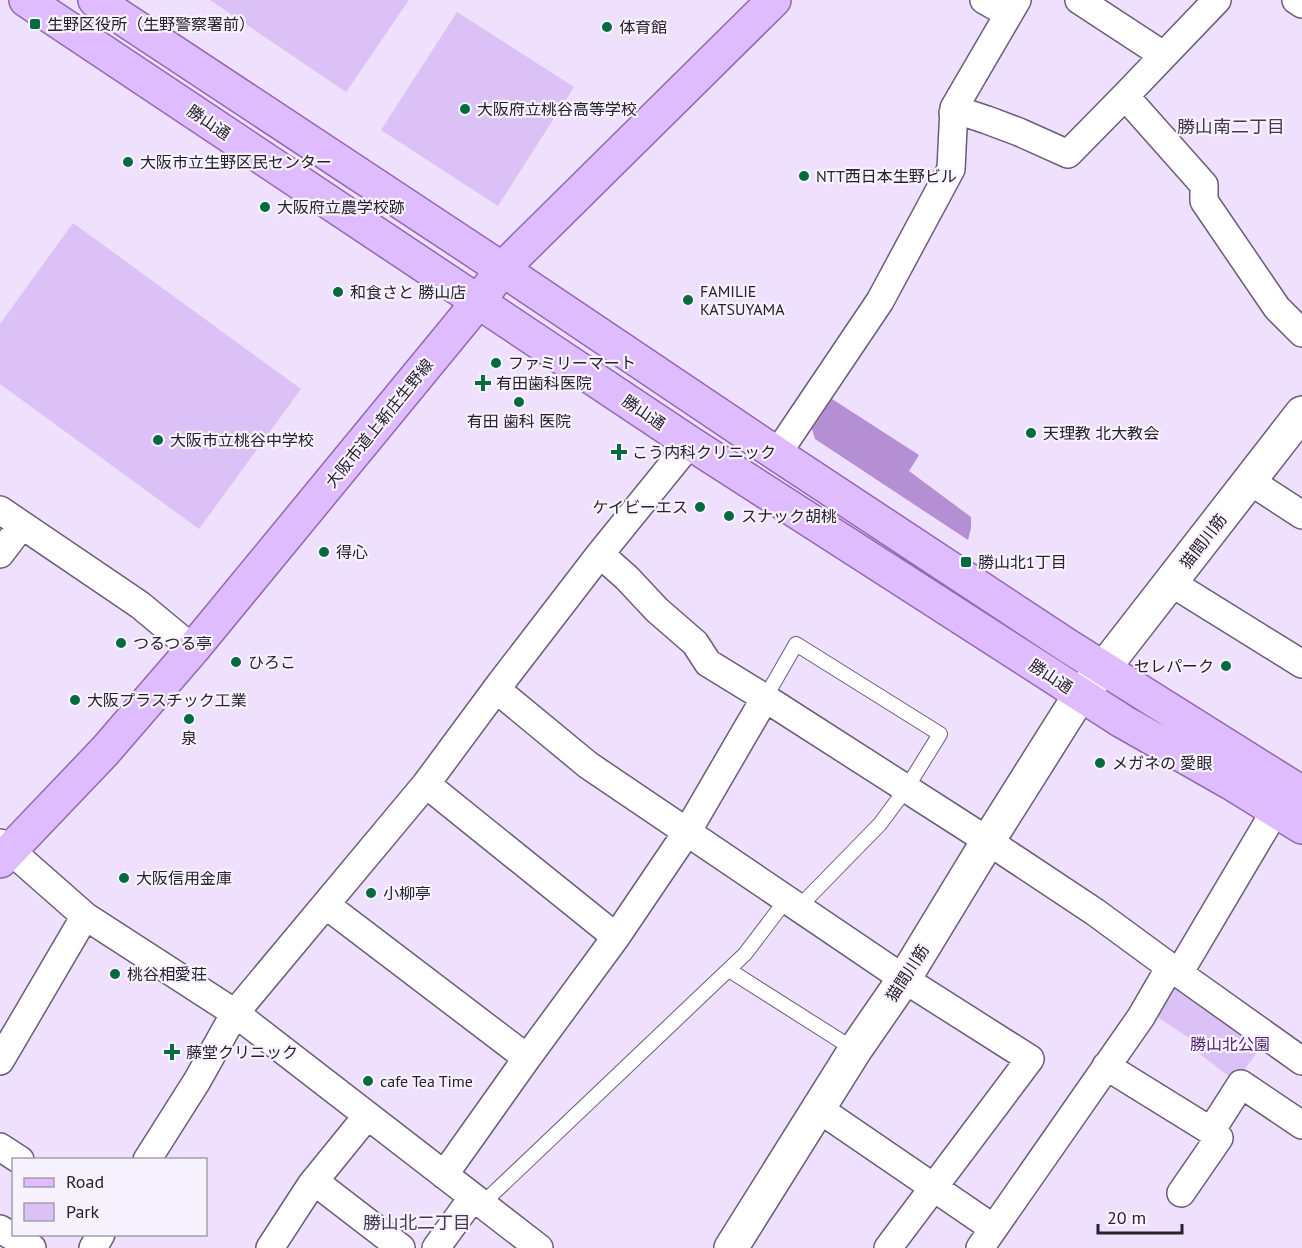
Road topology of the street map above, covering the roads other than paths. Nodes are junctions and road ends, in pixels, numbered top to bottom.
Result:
1 (26, 0) edge
2 (95, 0) edge
3 (774, 0) edge
4 (984, 0) edge
5 (1079, 0) edge
6 (1217, 0) edge
7 (1296, 0) edge
8 (1302, 4) edge
9 (1013, 7) edge
10 (1163, 55) junction
11 (1125, 96) junction
12 (953, 114) junction
13 (502, 269) junction
14 (479, 301) junction
15 (1302, 333) edge
16 (1302, 413) edge
17 (690, 443) junction
18 (777, 454) junction
19 (1250, 482) junction
20 (1302, 515) edge
21 (11, 518) edge
22 (0, 554) edge
23 (600, 554) junction
24 (1170, 582) junction
25 (192, 649) junction
26 (1302, 664) edge
27 (1103, 669) junction
28 (496, 688) junction
29 (1080, 695) junction
30 (765, 698) junction
31 (426, 784) junction
32 (906, 789) junction
33 (1295, 798) edge
34 (687, 832) junction
35 (988, 841) junction
36 (3, 851) edge
37 (792, 904) junction
38 (326, 905) junction
39 (85, 916) junction
40 (616, 937) junction
41 (729, 970) junction
42 (1174, 970) junction
43 (904, 979) junction
44 (235, 1013) junction
45 (855, 1050) junction
46 (527, 1058) junction
47 (0, 1061) edge
48 (1302, 1061) edge
49 (1106, 1066) junction
50 (819, 1109) junction
51 (367, 1116) junction
52 (1302, 1125) edge
53 (1211, 1131) junction
54 (0, 1147) edge
55 (17, 1158) edge
56 (148, 1158) edge
57 (444, 1175) junction
58 (314, 1181) junction
59 (933, 1187) junction
60 (1181, 1193) dead end
61 (477, 1201) junction
62 (0, 1229) edge
63 (986, 1238) edge
64 (32, 1248) edge
65 (270, 1248) edge
66 (400, 1248) edge
67 (436, 1248) edge
68 (539, 1248) edge
69 (731, 1248) edge
70 (888, 1248) edge

1 - 14 main road, 勝山通
2 - 13 main road, 勝山通
3 - 13 main road, 大阪市道上新庄生野線
4 - 9 street
5 - 10 street
6 - 10 street
7 - 8 street
9 - 12 street
10 - 11 street
11 - 12 street
11 - 15 street
12 - 18 street
13 - 14 main road, 大阪市道上新庄生野線
13 - 18 main road, 勝山通
14 - 17 main road, 勝山通
14 - 25 main road, 大阪市道上新庄生野線
16 - 19 street, 猫間川筋
17 - 23 street
17 - 29 main road, 勝山通
18 - 27 main road, 勝山通
19 - 20 street
19 - 24 street, 猫間川筋
21 - 22 street
21 - 25 street
23 - 28 street
23 - 30 street
24 - 26 street
24 - 27 street, 猫間川筋
25 - 36 main road, 大阪市道上新庄生野線
27 - 29 street, 猫間川筋
27 - 33 main road, 勝山通
28 - 31 street
28 - 34 street
29 - 33 main road, 勝山通
29 - 35 street, 猫間川筋
30 - 32 street
30 - 32 lane
30 - 34 street
31 - 38 street
31 - 40 street
32 - 35 street
32 - 37 lane
33 - 42 street
34 - 37 street
34 - 40 street
35 - 42 street
35 - 43 street, 猫間川筋
36 - 39 street
37 - 41 lane
37 - 43 street
38 - 44 street
38 - 46 street
39 - 44 street
39 - 47 street
40 - 46 street
41 - 45 lane
41 - 61 lane
42 - 48 street
42 - 49 street
43 - 45 street, 猫間川筋
43 - 59 street
44 - 51 street
44 - 56 street
45 - 50 street, 猫間川筋
46 - 57 street
49 - 53 street
49 - 63 street
50 - 59 street
50 - 69 street, 猫間川筋
51 - 57 street
51 - 58 street
52 - 53 street
53 - 60 street
54 - 55 street
57 - 61 street
58 - 65 street
58 - 66 street
59 - 63 street
59 - 70 street
61 - 67 street
61 - 68 street
62 - 64 street

